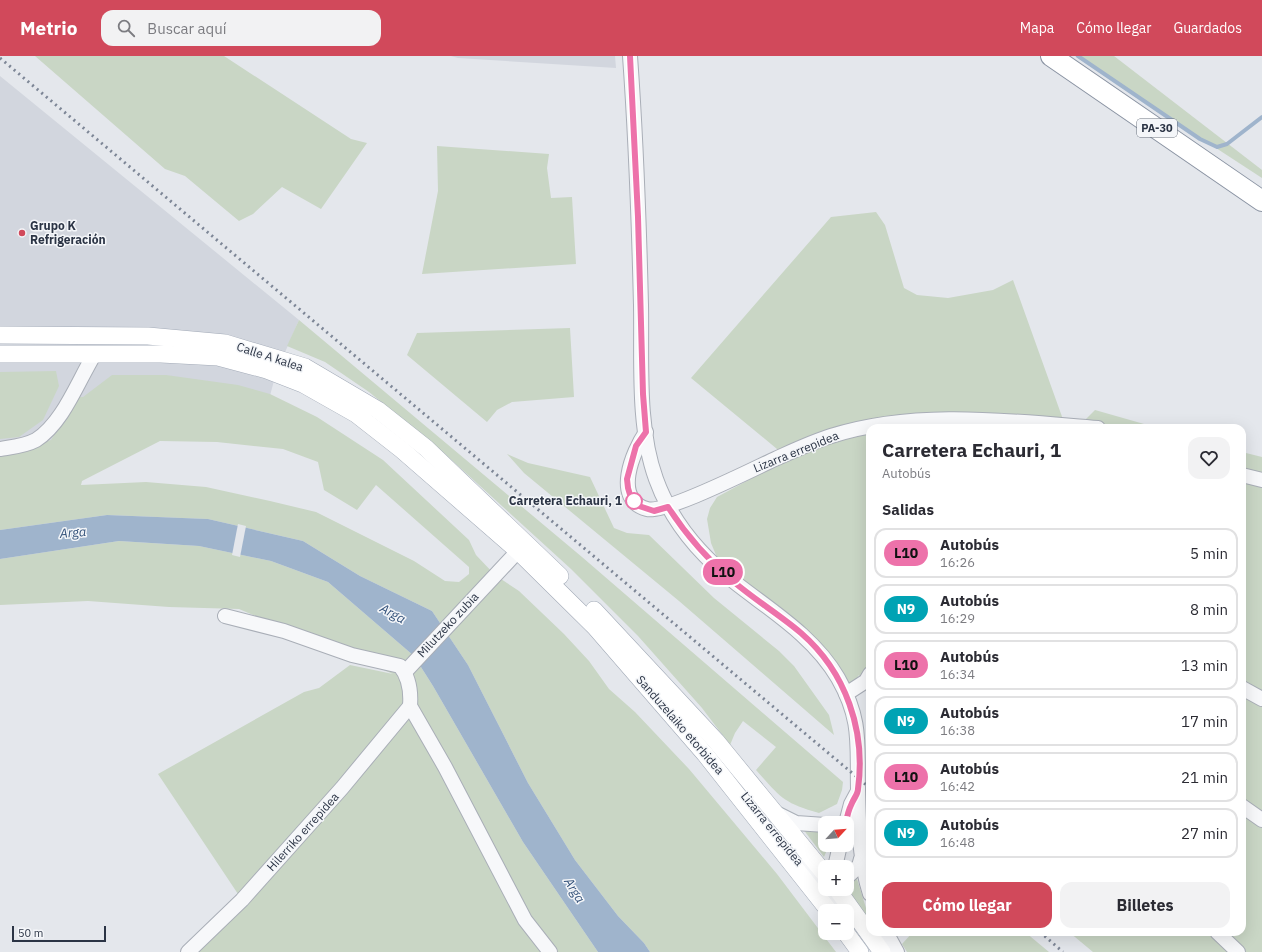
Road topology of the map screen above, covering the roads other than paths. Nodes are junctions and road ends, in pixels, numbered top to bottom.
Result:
1 (630, 56) edge
2 (1051, 56) edge
3 (1262, 201) edge
4 (0, 336) edge
5 (0, 354) edge
6 (94, 355) junction
7 (888, 424) edge
8 (1026, 424) edge
9 (866, 428) edge
10 (646, 432) junction
11 (0, 449) edge
12 (1246, 476) edge
13 (1262, 480) edge
14 (668, 507) junction
15 (523, 547) junction
16 (225, 616) dead end
17 (409, 668) junction
18 (866, 681) edge
19 (1246, 690) edge
20 (846, 694) junction
21 (1262, 699) edge
22 (410, 706) junction
23 (720, 773) junction
24 (858, 791) junction
25 (1246, 809) edge
26 (775, 813) junction
27 (848, 816) edge
28 (1262, 820) edge
29 (818, 824) edge
30 (854, 846) edge
31 (860, 853) junction
32 (818, 865) edge
33 (854, 870) edge
34 (866, 878) edge
35 (818, 880) edge
36 (842, 896) edge
37 (823, 904) edge
38 (866, 930) edge
39 (854, 933) edge
40 (871, 936) edge
41 (888, 936) edge
42 (1221, 936) edge
43 (851, 940) edge
44 (188, 952) edge
45 (550, 952) edge
46 (860, 952) edge
47 (868, 952) edge
48 (882, 952) edge
49 (897, 952) edge
50 (1238, 952) edge

1 - 10 street
2 - 3 highway, PA-30
4 - 15 main road, Calle A kalea
5 - 6 main road, Calle A kalea
6 - 11 street
6 - 15 main road, Calle A kalea
7 - 8 street, Lizarra errepidea
9 - 14 street, Lizarra errepidea
10 - 14 street, Lizarra errepidea
10 - 14 street, Lizarra errepidea
12 - 13 street
14 - 20 street, Lizarra errepidea
15 - 17 street, Milutzeko zubia
15 - 23 main road, Sanduzelaiko etorbidea
15 - 26 main road, Sanduzelaiko etorbidea
16 - 17 street
17 - 22 street
18 - 20 street
19 - 21 street
20 - 24 street, Lizarra errepidea
22 - 44 street, Hilerriko errepidea
22 - 45 street
23 - 35 street, Lizarra errepidea
23 - 37 main road, Sanduzelaiko etorbidea
24 - 27 street, Lizarra errepidea
24 - 31 street, Lizarra errepidea
25 - 28 street
26 - 29 street, Lizarra errepidea
26 - 32 main road, Sanduzelaiko etorbidea
30 - 31 street
31 - 33 street
31 - 34 street, Lizarra errepidea
36 - 38 main road
39 - 47 street
40 - 48 main road
41 - 49 street
42 - 50 street
43 - 46 main road

